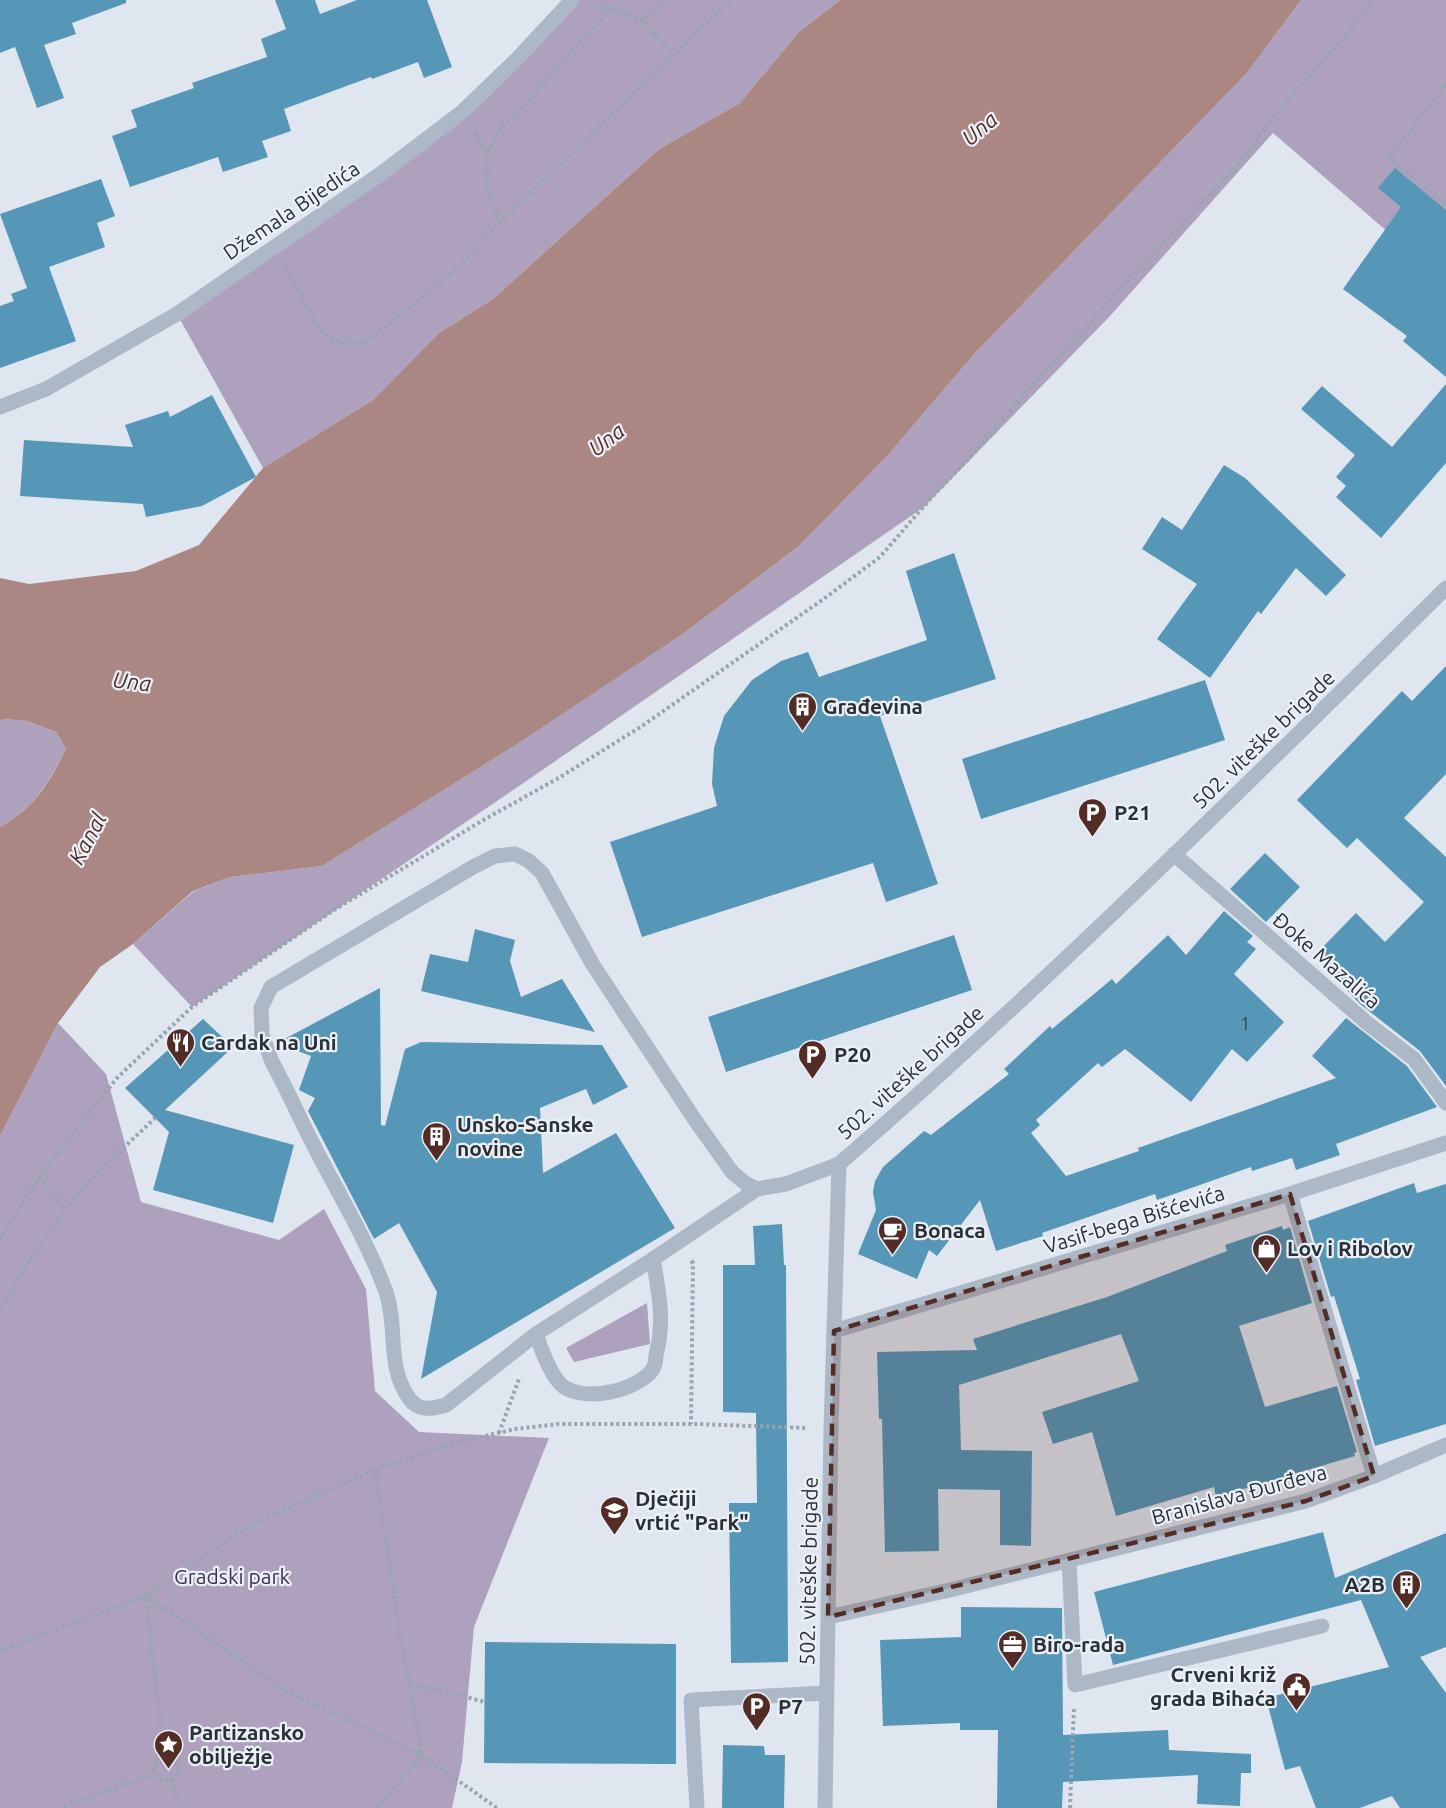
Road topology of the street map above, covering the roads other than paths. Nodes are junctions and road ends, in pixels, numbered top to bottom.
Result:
1 (568, 2) edge
2 (0, 407) edge
3 (1446, 588) edge
4 (1174, 854) junction
5 (1446, 1104) edge
6 (1446, 1143) edge
7 (839, 1164) junction
8 (757, 1189) junction
9 (1290, 1194) junction
10 (653, 1259) junction
11 (834, 1332) junction
12 (536, 1334) junction
13 (1446, 1445) edge
14 (1374, 1476) junction
15 (1069, 1560) junction
16 (828, 1617) junction
17 (1322, 1626) dead end
18 (827, 1693) junction
19 (697, 1808) edge
20 (825, 1808) edge

1 - 2 street, Džemala Bijedića
3 - 4 street, 502. viteške brigade
4 - 5 street, Đoke Mazalića
4 - 7 street, 502. viteške brigade
6 - 9 street, Vasif-bega Bišćevića
7 - 8 street
7 - 11 street, 502. viteške brigade
8 - 10 street
8 - 12 street
9 - 11 street, Vasif-bega Bišćevića
9 - 14 street
10 - 12 street
10 - 12 street
11 - 16 street, 502. viteške brigade
13 - 14 street, Branislava Đurđeva
14 - 15 street, Branislava Đurđeva
15 - 16 street, Branislava Đurđeva
15 - 17 street
16 - 18 street, 502. viteške brigade
18 - 19 street
18 - 20 street, 502. viteške brigade

